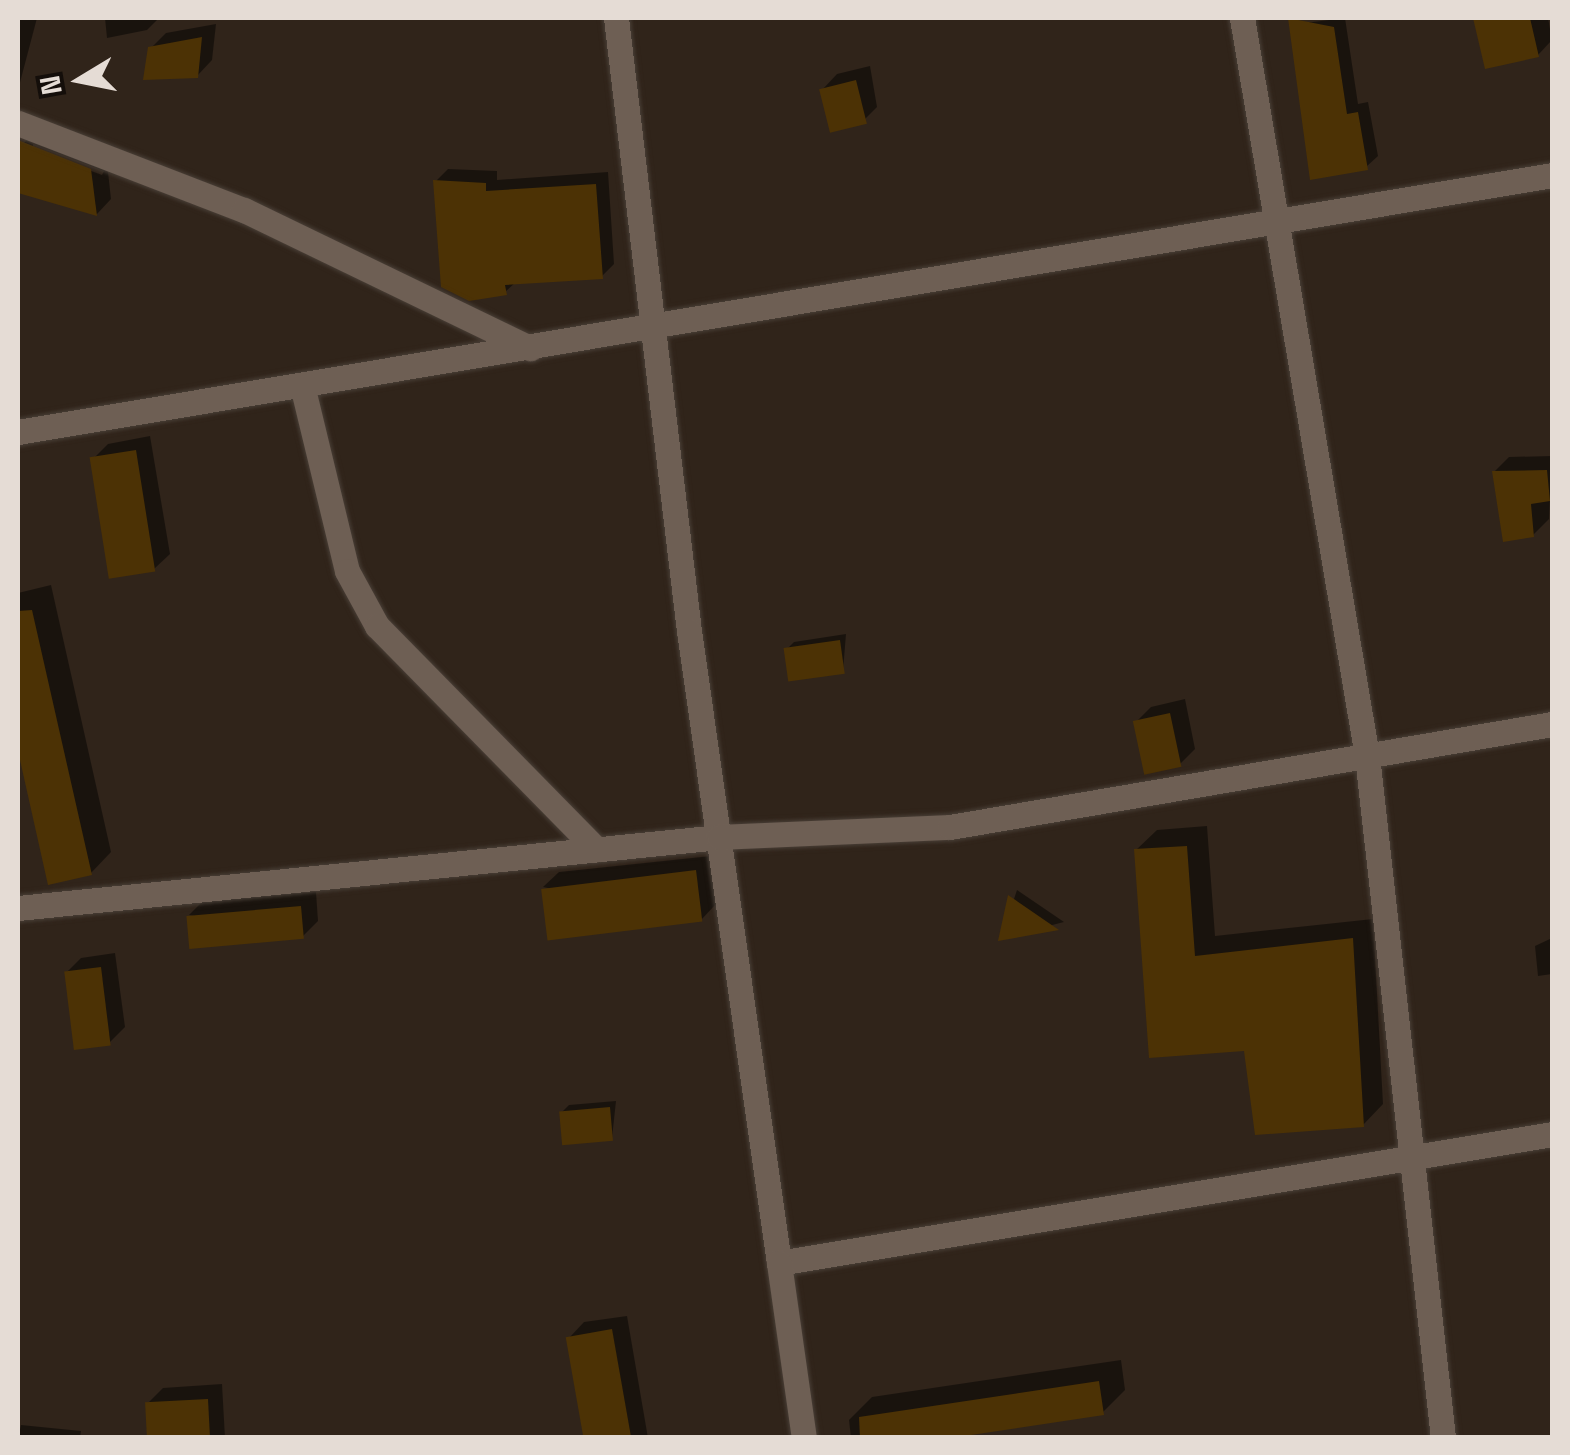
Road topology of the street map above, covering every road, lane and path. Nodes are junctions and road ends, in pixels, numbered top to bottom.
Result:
1 (616, 18) edge
2 (1242, 18) edge
3 (18, 123) edge
4 (1552, 174) edge
5 (1272, 222) junction
6 (653, 328) junction
7 (530, 348) junction
8 (302, 386) junction
9 (18, 432) edge
10 (1552, 724) edge
11 (1367, 756) junction
12 (719, 837) junction
13 (596, 850) junction
14 (18, 908) edge
15 (1552, 1134) edge
16 (1406, 1158) junction
17 (779, 1263) junction
18 (804, 1438) edge
19 (1444, 1438) edge

1 - 6 street
2 - 5 street
3 - 7 street
4 - 5 street
5 - 6 street
5 - 11 street
6 - 7 street
6 - 12 street
7 - 8 street
8 - 9 street
8 - 13 street
10 - 11 street
11 - 12 street
11 - 16 street
12 - 13 street
12 - 17 street
13 - 14 street
15 - 16 street
16 - 17 street
16 - 19 street
17 - 18 street

